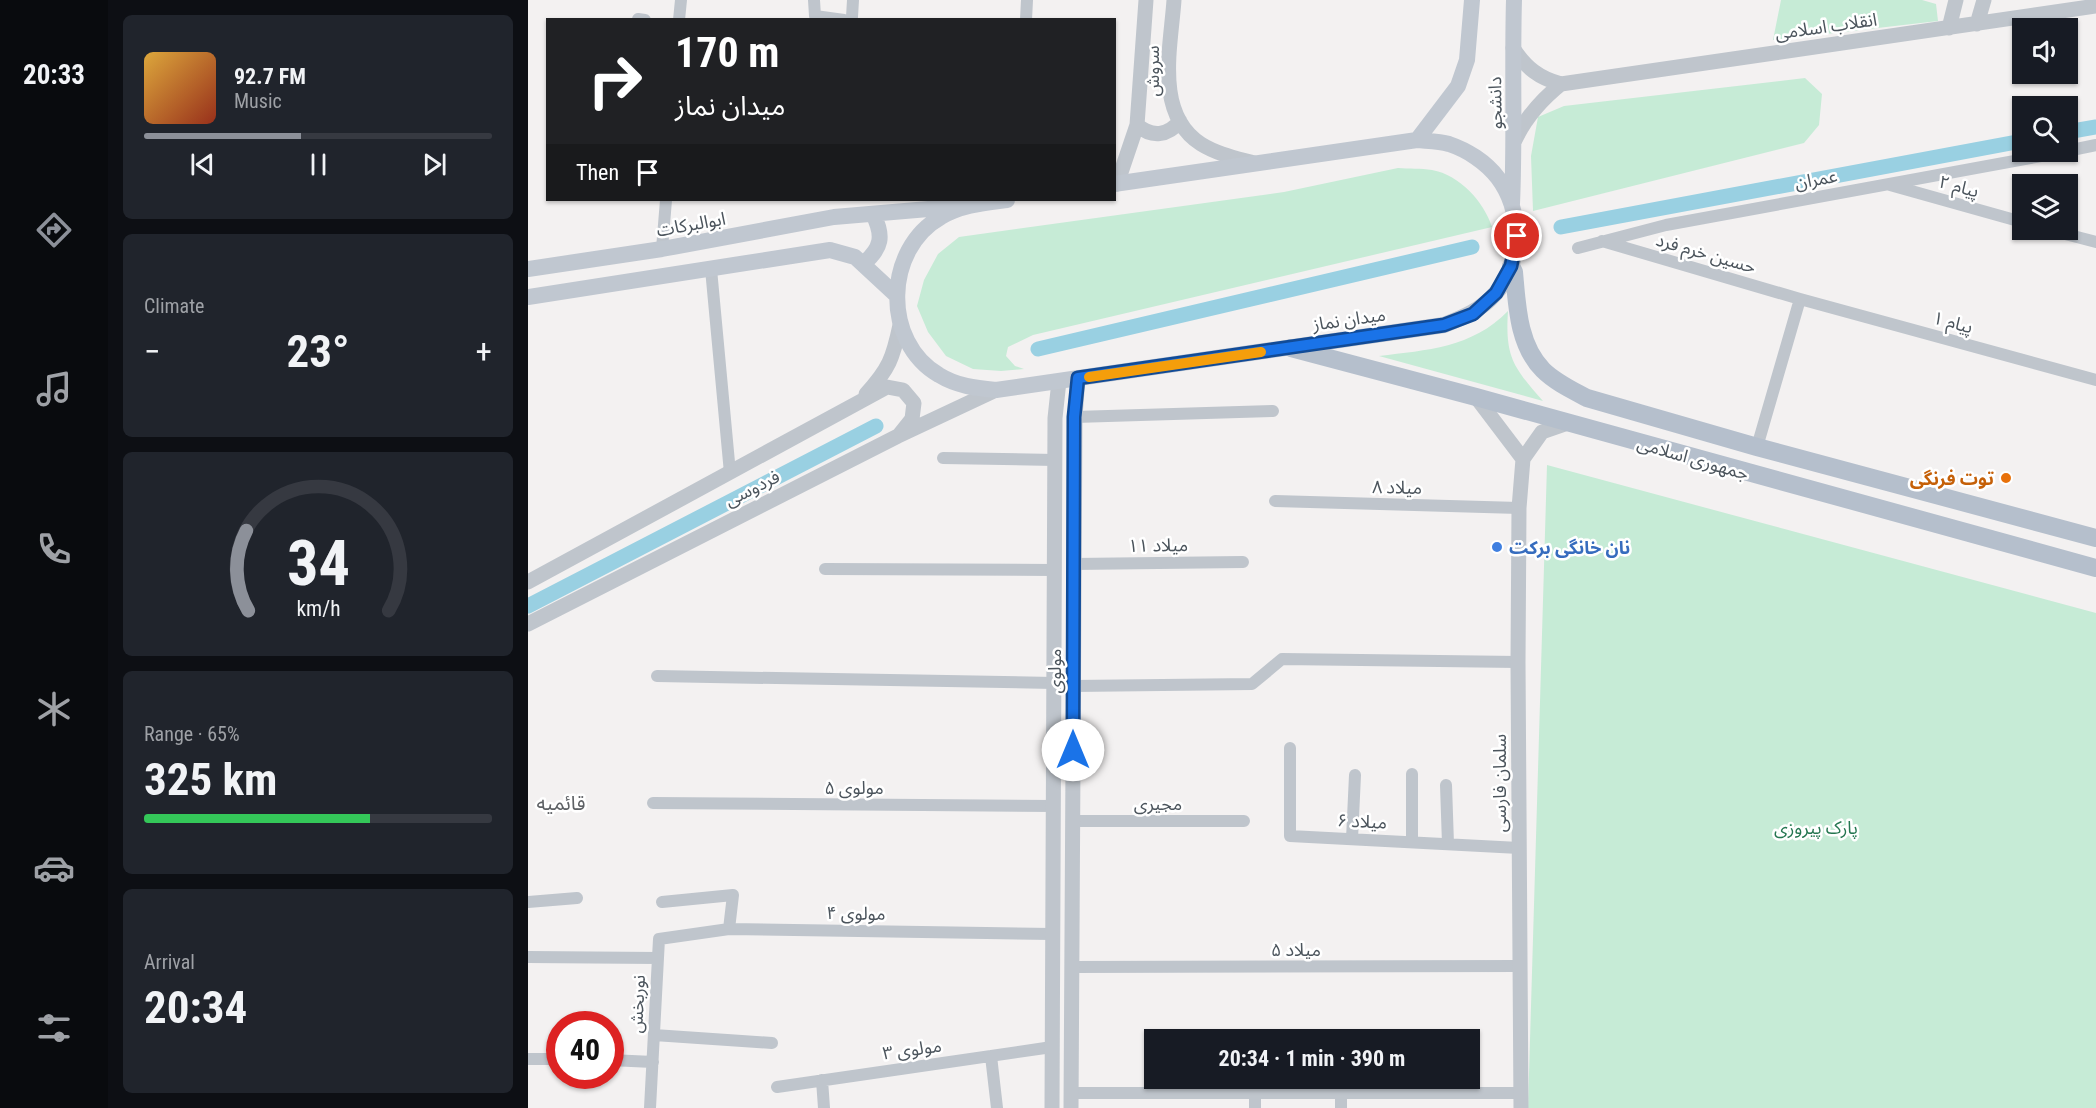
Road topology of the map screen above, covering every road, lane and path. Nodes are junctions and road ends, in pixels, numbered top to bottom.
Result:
1 (681, 0) edge
2 (814, 0) edge
3 (853, 0) edge
4 (1027, 0) edge
5 (1146, 0) edge
6 (1174, 0) edge
7 (1472, 0) edge
8 (1515, 0) edge
9 (1956, 0) edge
10 (1977, 0) edge
11 (1984, 0) edge
12 (2096, 6) edge
13 (679, 18) edge
14 (830, 18) edge
15 (851, 18) edge
16 (1026, 18) edge
17 (1977, 24) junction
18 (1949, 28) junction
19 (1513, 48) junction
20 (1561, 84) junction
21 (1180, 121) junction
22 (1137, 125) junction
23 (1416, 140) junction
24 (1515, 140) junction
25 (2096, 145) edge
26 (2078, 148) edge
27 (2012, 161) edge
28 (1257, 164) junction
29 (1116, 184) edge
30 (1886, 184) junction
31 (666, 201) edge
32 (999, 201) edge
33 (968, 205) junction
34 (1512, 205) junction
35 (873, 214) junction
36 (2012, 219) edge
37 (2078, 237) edge
38 (1602, 241) junction
39 (2096, 242) edge
40 (1578, 248) dead end
41 (662, 249) junction
42 (863, 264) junction
43 (1511, 266) junction
44 (528, 269) edge
45 (711, 269) junction
46 (896, 295) junction
47 (528, 297) edge
48 (1800, 300) junction
49 (900, 325) junction
50 (1291, 348) junction
51 (1078, 378) junction
52 (2096, 380) edge
53 (1059, 381) junction
54 (996, 390) junction
55 (1476, 397) junction
56 (858, 403) junction
57 (1272, 411) dead end
58 (1074, 417) junction
59 (1055, 418) junction
60 (1568, 423) junction
61 (898, 436) junction
62 (1757, 447) junction
63 (943, 458) dead end
64 (1523, 459) junction
65 (1055, 460) junction
66 (730, 473) junction
67 (1918, 491) junction
68 (1275, 501) dead end
69 (1519, 508) junction
70 (1910, 517) junction
71 (2096, 538) edge
72 (1243, 562) dead end
73 (1074, 564) junction
74 (2096, 568) edge
75 (825, 569) dead end
76 (1054, 570) junction
77 (528, 582) edge
78 (528, 624) edge
79 (1518, 662) junction
80 (657, 676) dead end
81 (1054, 683) junction
82 (1073, 686) junction
83 (1290, 748) dead end
84 (1412, 774) dead end
85 (1355, 775) dead end
86 (1446, 786) dead end
87 (653, 803) dead end
88 (1054, 806) junction
89 (1073, 821) junction
90 (1244, 821) dead end
91 (1352, 839) junction
92 (1412, 842) junction
93 (1448, 844) junction
94 (1519, 848) junction
95 (577, 898) dead end
96 (528, 902) edge
97 (662, 902) dead end
98 (729, 928) junction
99 (1052, 934) junction
100 (659, 939) joint
101 (528, 957) edge
102 (658, 958) junction
103 (1520, 966) junction
104 (1072, 967) junction
105 (1072, 1009) junction
106 (1052, 1010) junction
107 (654, 1035) junction
108 (772, 1043) dead end
109 (1052, 1047) junction
110 (991, 1056) junction
111 (528, 1059) edge
112 (546, 1059) edge
113 (624, 1061) edge
114 (652, 1062) junction
115 (822, 1080) junction
116 (777, 1087) dead end
117 (1255, 1093) junction
118 (1341, 1093) junction
119 (1072, 1100) edge
120 (1521, 1100) edge
121 (650, 1108) edge
122 (824, 1108) edge
123 (997, 1108) edge
124 (1052, 1108) edge
125 (1255, 1108) edge
126 (1341, 1108) edge

1 - 13 street
2 - 14 street
3 - 15 street
4 - 16 street
5 - 22 street, سروش
6 - 21 street, سروش
7 - 23 main road, دانشجو
8 - 19 main road, دانشجو
9 - 18 street
10 - 11 street
11 - 17 street
12 - 17 street, انقلاب اسلامی
17 - 18 street, انقلاب اسلامی
18 - 20 street, انقلاب اسلامی
19 - 20 street
19 - 24 main road, دانشجو
20 - 24 street
21 - 22 street
21 - 28 street, سروش
22 - 29 street, سروش
23 - 28 main road, میدان نماز
23 - 34 main road, میدان نماز
24 - 34 main road, دانشجو
25 - 26 street, عمران
27 - 30 street, عمران
28 - 29 main road, میدان نماز
30 - 36 street, پیام ۲
30 - 38 street, عمران
31 - 41 street
32 - 33 main road, میدان نماز
33 - 35 main road, ابوالبرکات
33 - 46 main road, میدان نماز
34 - 43 main road, میدان نماز
35 - 41 main road, ابوالبرکات
35 - 42 main road
37 - 39 street
38 - 40 street, عمران
38 - 48 street, حسین خرم فرد
41 - 44 main road, ابوالبرکات
42 - 45 main road
42 - 46 main road
43 - 50 main road, میدان نماز
43 - 62 main road, جمهوری اسلامی
45 - 47 main road
45 - 66 street
46 - 49 main road, میدان نماز
48 - 52 street, پیام ۱
48 - 62 street
49 - 54 main road, میدان نماز
49 - 56 street
50 - 51 main road, میدان نماز
50 - 55 main road, جمهوری اسلامی
51 - 53 main road, میدان نماز
51 - 58 street, مولوی
53 - 54 main road, میدان نماز
53 - 59 street, مولوی
54 - 61 street, فردوسی
55 - 60 main road, جمهوری اسلامی
55 - 64 street
56 - 61 street, فردوسی
56 - 66 street, فردوسی
57 - 58 street
58 - 59 street
58 - 73 street, مولوی
59 - 65 street, مولوی
60 - 64 street
60 - 70 main road, جمهوری اسلامی
61 - 78 street, فردوسی
62 - 67 main road, جمهوری اسلامی
63 - 65 street
64 - 69 street, سلمان فارسی
65 - 76 street, مولوی
66 - 77 street, فردوسی
67 - 70 main road
67 - 71 main road, جمهوری اسلامی
68 - 69 street, میلاد ۸
69 - 79 street, سلمان فارسی
70 - 74 main road, جمهوری اسلامی
72 - 73 street, میلاد ۱۱
73 - 82 street, مولوی
75 - 76 street
76 - 81 street, مولوی
79 - 82 street
79 - 94 street, سلمان فارسی
80 - 81 street
81 - 88 street, مولوی
82 - 89 street, مولوی
83 - 91 street, میلاد ۶
84 - 92 street
85 - 91 street
86 - 93 street
87 - 88 street, مولوی ۵
88 - 99 street, مولوی
89 - 90 street, مجیری
89 - 104 street, مولوی
91 - 92 street, میلاد ۶
92 - 93 street, میلاد ۶
93 - 94 street, میلاد ۶
94 - 103 street, سلمان فارسی
95 - 96 street
97 - 98 street
98 - 99 street, مولوی ۴
98 - 100 street, مولوی ۴
99 - 106 street, مولوی
100 - 102 street, نوربخش
101 - 102 street
102 - 107 street, نوربخش
103 - 104 street, میلاد ۵
103 - 120 street, سلمان فارسی
104 - 105 street, مولوی
105 - 106 street
105 - 119 street, مولوی
106 - 109 street, مولوی
107 - 108 street
107 - 114 street, نوربخش
109 - 110 street, مولوی ۳
109 - 124 street, مولوی
110 - 115 street, مولوی ۳
110 - 123 street
111 - 112 street
113 - 114 street
114 - 121 street, نوربخش
115 - 116 street, مولوی ۳
115 - 122 street
117 - 118 street
117 - 119 street
117 - 125 street
118 - 120 street
118 - 126 street

